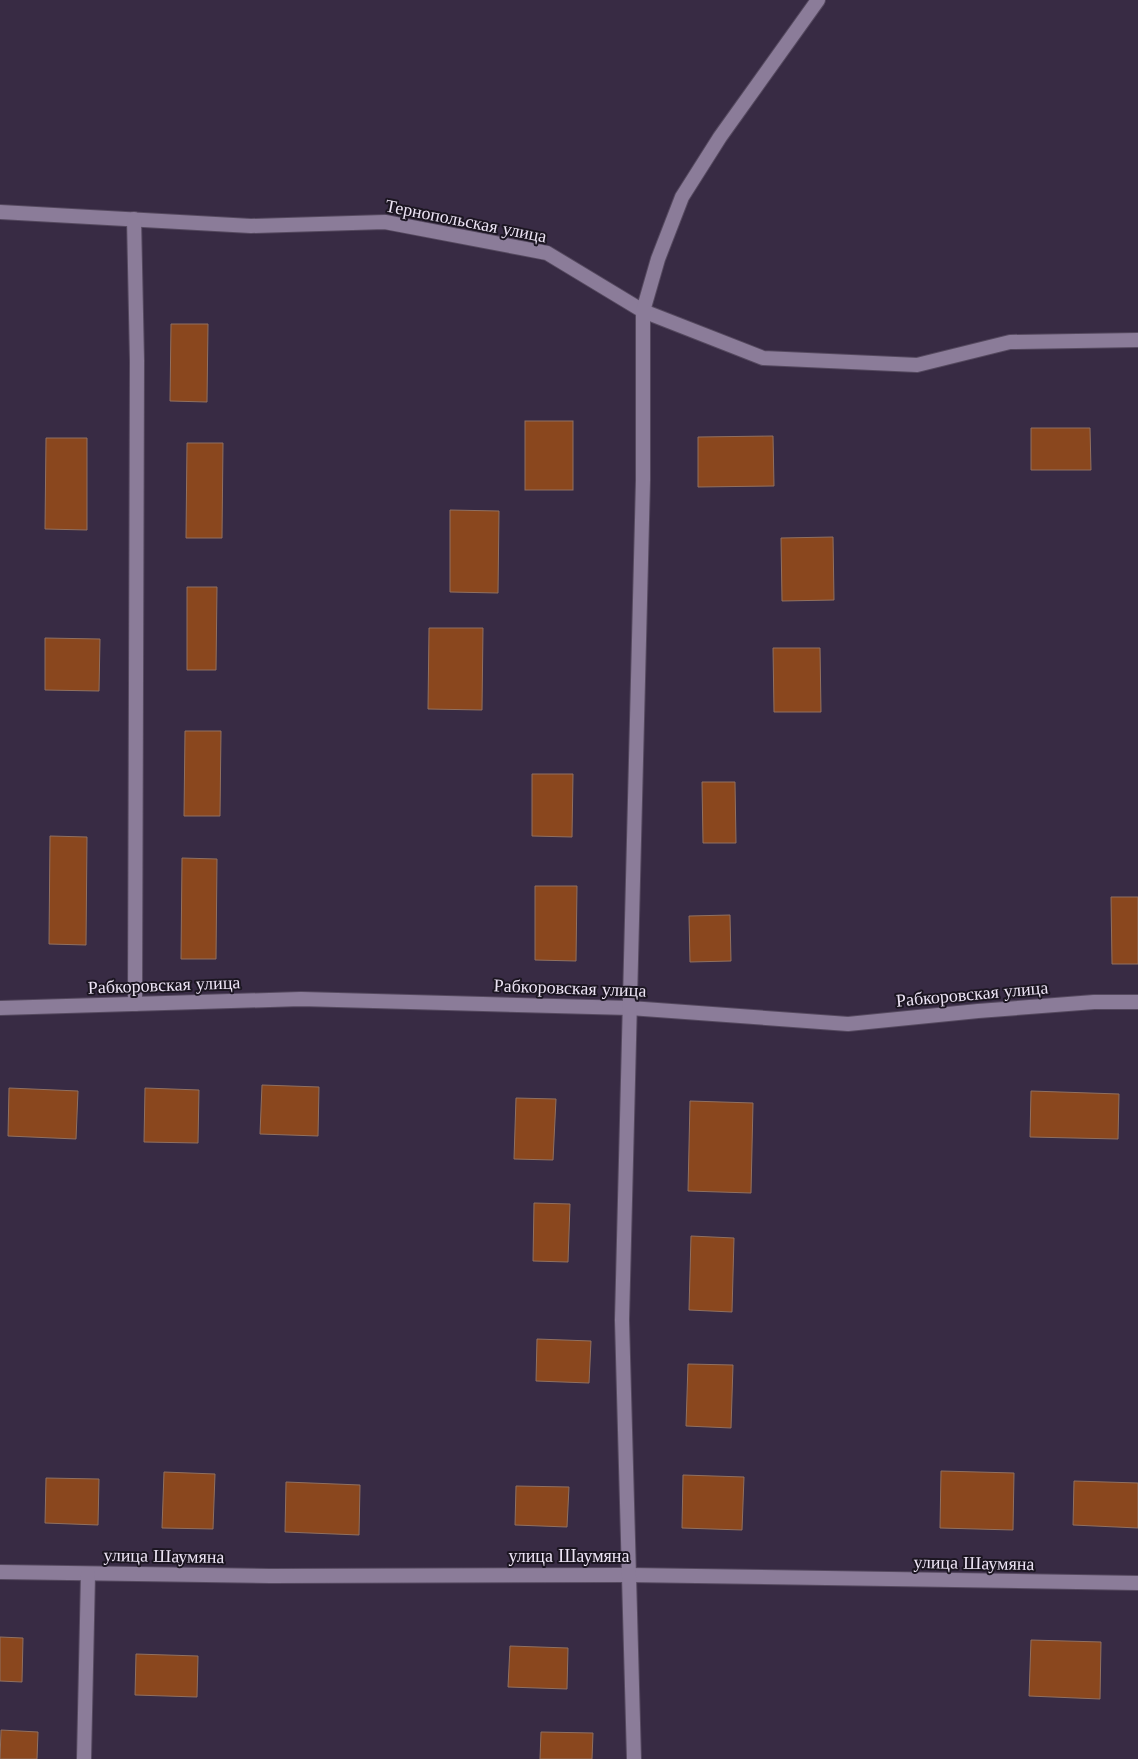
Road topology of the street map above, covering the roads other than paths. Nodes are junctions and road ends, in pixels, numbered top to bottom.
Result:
1 (818, 0) edge
2 (0, 212) edge
3 (134, 219) junction
4 (643, 311) junction
5 (1138, 340) edge
6 (1138, 1002) edge
7 (134, 1004) junction
8 (0, 1008) edge
9 (630, 1008) junction
10 (0, 1572) edge
11 (88, 1574) junction
12 (629, 1575) junction
13 (1138, 1584) edge
14 (84, 1759) edge
15 (634, 1759) edge

1 - 4 street
2 - 3 street, Тернопольская улица
3 - 4 street, Тернопольская улица
3 - 7 street
4 - 5 street, Тернопольская улица
4 - 9 street
6 - 9 street, Рабкоровская улица
7 - 8 street, Рабкоровская улица
7 - 9 street, Рабкоровская улица
9 - 12 street
10 - 11 street, улица Шаумяна
11 - 12 street, улица Шаумяна
11 - 14 street
12 - 13 street, улица Шаумяна
12 - 15 street

